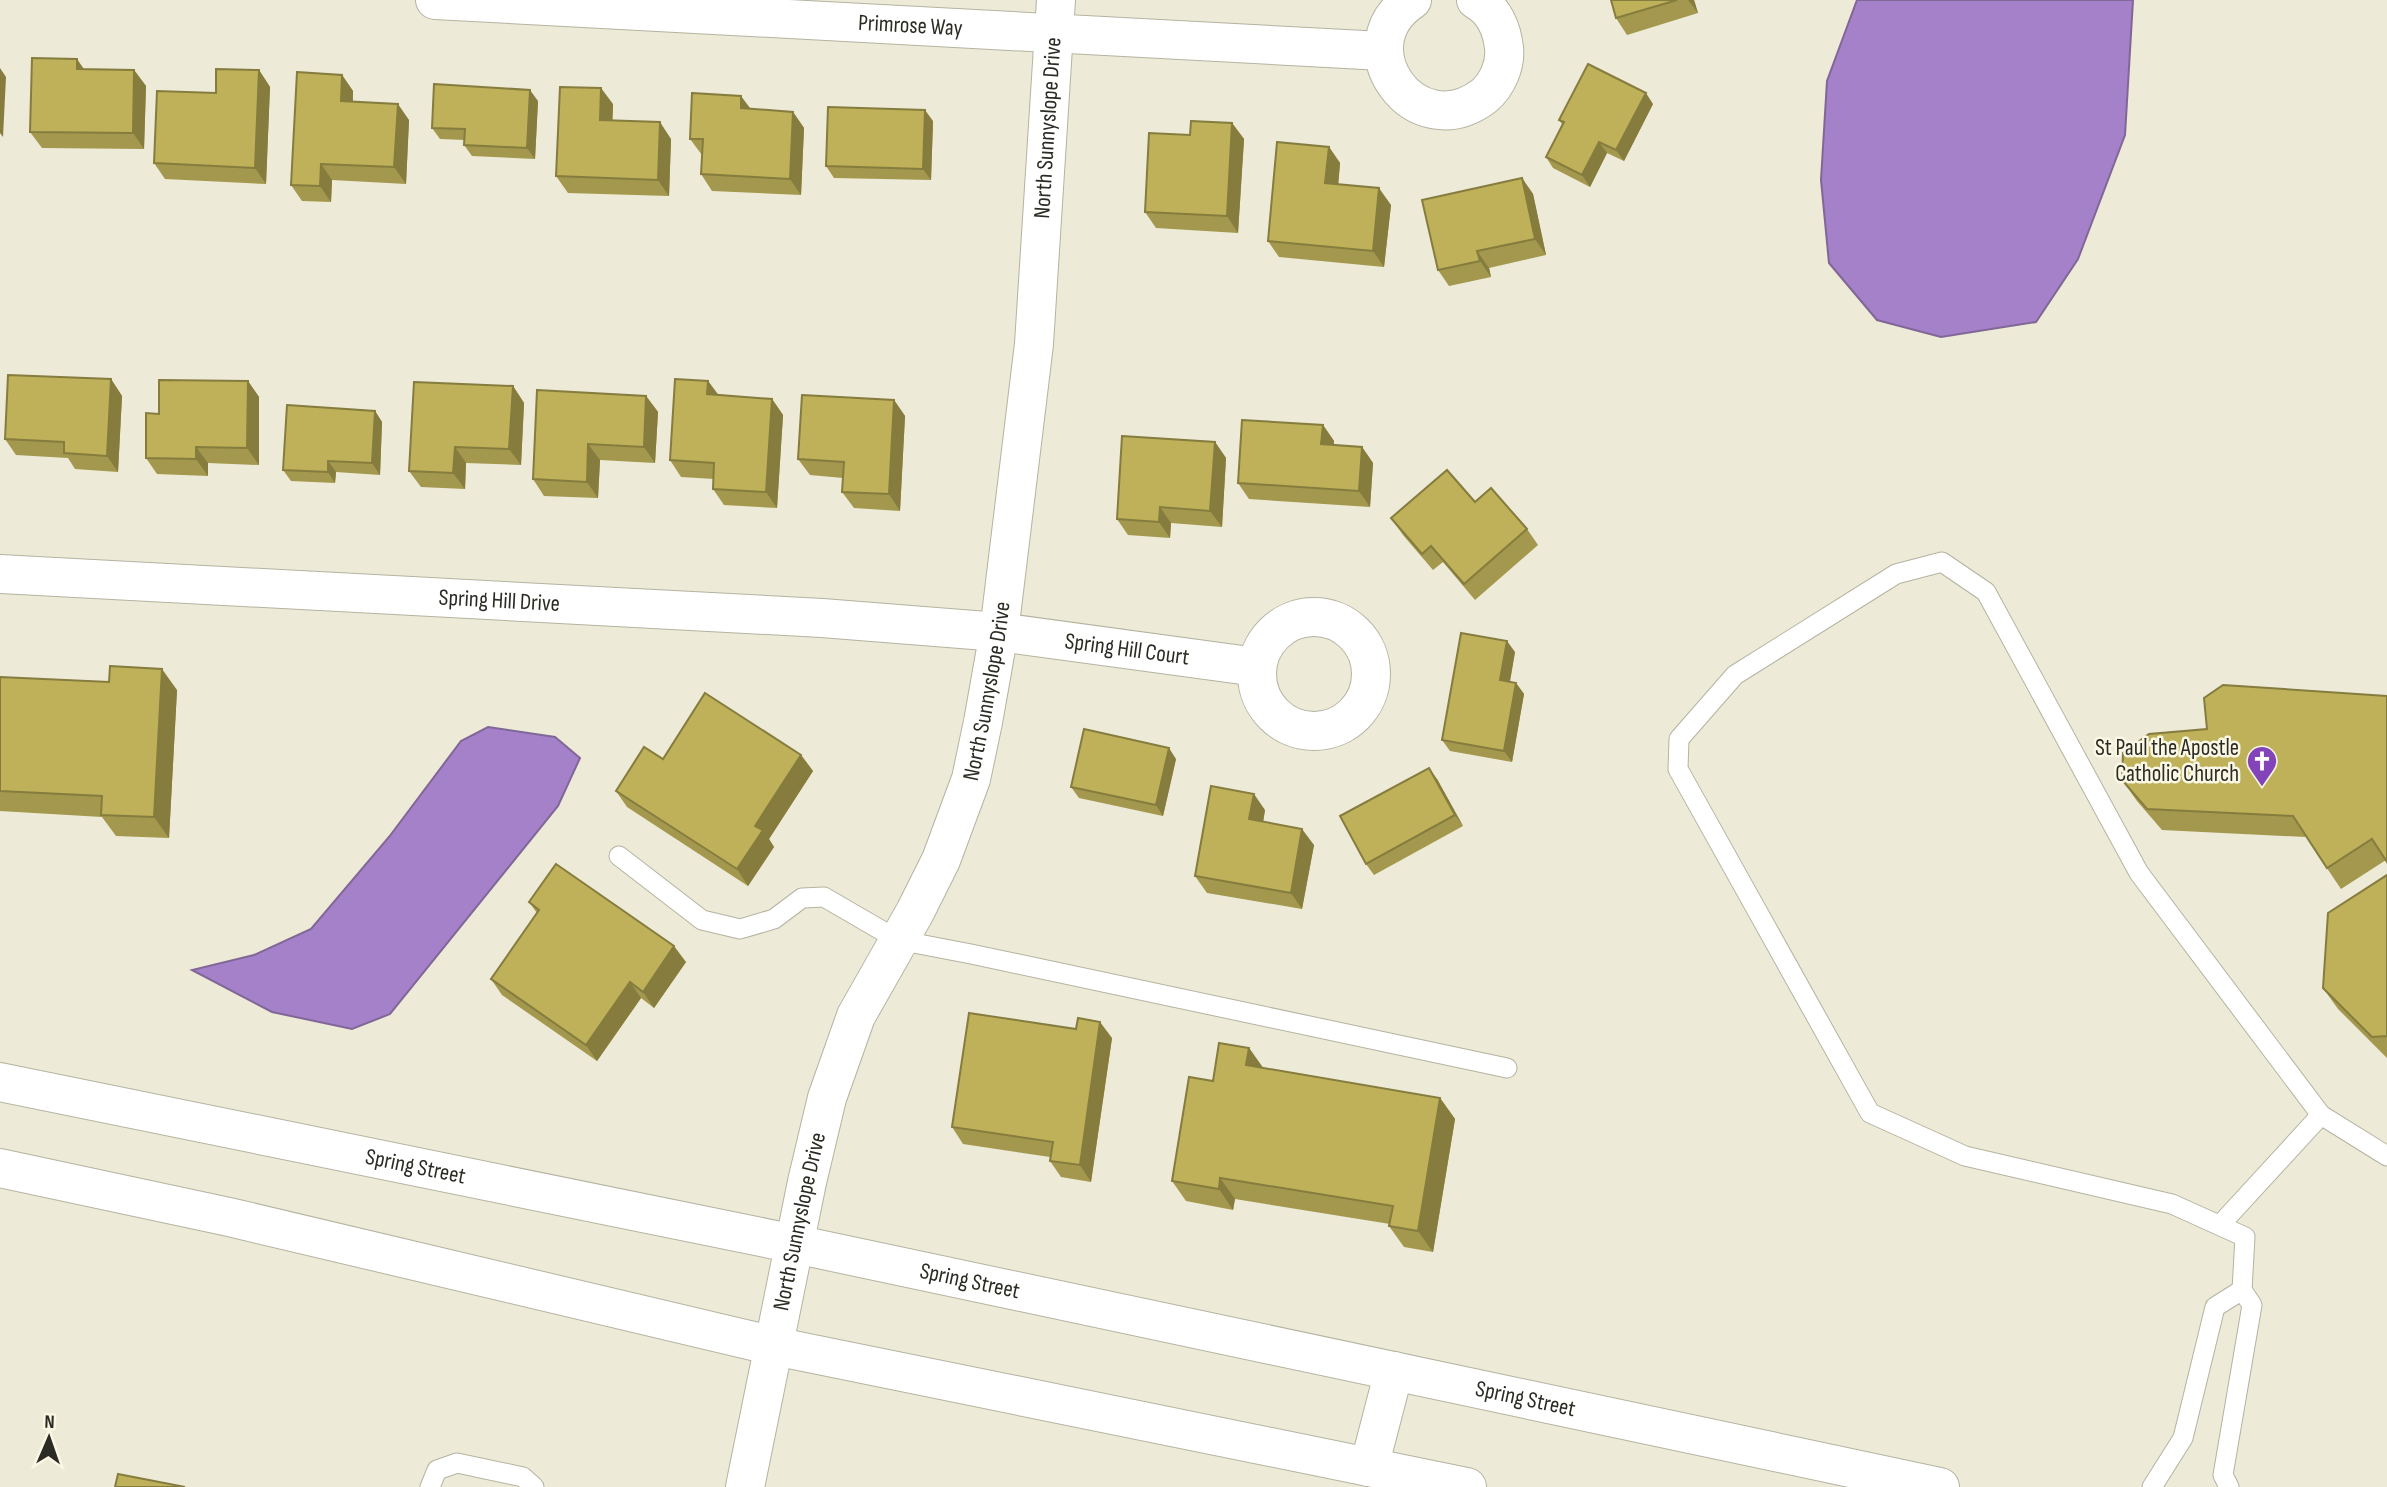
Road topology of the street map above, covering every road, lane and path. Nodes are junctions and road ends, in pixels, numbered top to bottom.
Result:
1 (435, 0) edge
2 (1412, 0) edge
3 (1476, 0) edge
4 (1055, 17) edge
5 (1384, 51) junction
6 (0, 574) edge
7 (999, 632) junction
8 (1257, 667) dead end
9 (619, 856) dead end
10 (898, 940) junction
11 (1507, 1068) dead end
12 (0, 1082) edge
13 (2321, 1115) junction
14 (2387, 1156) edge
15 (0, 1168) edge
16 (2220, 1225) junction
17 (795, 1244) junction
18 (2242, 1290) junction
19 (775, 1346) junction
20 (1394, 1371) junction
21 (1369, 1467) junction
22 (430, 1487) edge
23 (534, 1487) edge
24 (746, 1487) edge
25 (1467, 1487) edge
26 (1940, 1487) edge
27 (2152, 1487) edge
28 (2229, 1487) edge

1 - 4 street, Primrose Way
2 - 5 street
3 - 5 street
4 - 5 street, Primrose Way
4 - 7 street, North Sunnyslope Drive
6 - 7 street, Spring Hill Drive
7 - 8 street, Spring Hill Court
7 - 10 street, North Sunnyslope Drive
9 - 10 lane
10 - 11 lane
10 - 17 street, North Sunnyslope Drive
12 - 17 street, Spring Street
13 - 14 lane
13 - 16 lane
13 - 16 lane
15 - 19 street
16 - 18 lane
17 - 19 street, North Sunnyslope Drive
17 - 20 street, Spring Street
18 - 27 lane
18 - 28 lane
19 - 21 street
19 - 24 street, North Sunnyslope Drive
20 - 21 street
20 - 26 street, Spring Street
21 - 25 street
22 - 23 lane

